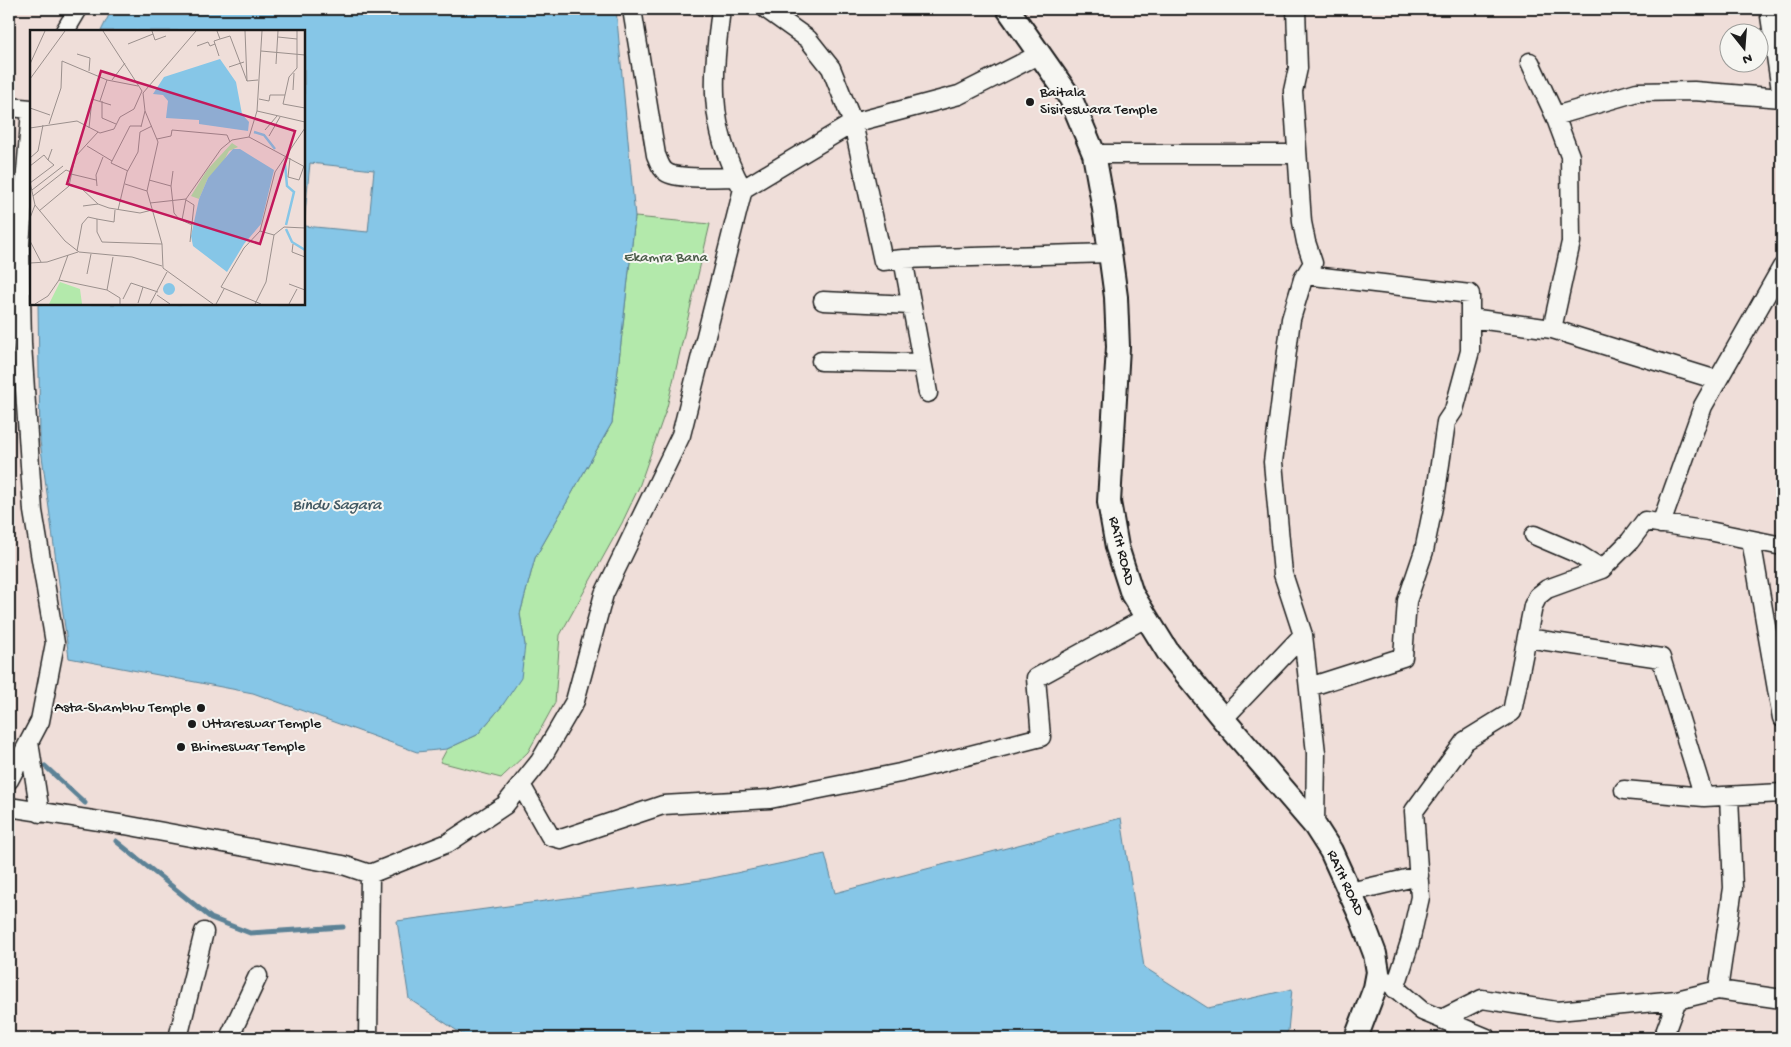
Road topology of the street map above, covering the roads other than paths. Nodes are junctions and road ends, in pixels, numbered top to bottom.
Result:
1 (78, 9) edge
2 (632, 9) edge
3 (721, 9) edge
4 (766, 9) edge
5 (1008, 9) edge
6 (1296, 9) edge
7 (1769, 9) edge
8 (66, 30) edge
9 (1040, 54) junction
10 (1530, 62) dead end
11 (1782, 97) edge
12 (9, 107) edge
13 (30, 110) edge
14 (1555, 116) junction
15 (30, 121) edge
16 (853, 123) junction
17 (1094, 154) junction
18 (1298, 154) junction
19 (739, 183) junction
20 (1110, 253) junction
21 (903, 258) junction
22 (1781, 270) edge
23 (1305, 275) junction
24 (823, 301) dead end
25 (911, 305) junction
26 (1470, 318) junction
27 (1552, 329) junction
28 (821, 361) dead end
29 (922, 363) junction
30 (1717, 380) junction
31 (928, 393) dead end
32 (1661, 524) junction
33 (1534, 535) dead end
34 (1751, 540) junction
35 (1782, 546) edge
36 (1602, 569) junction
37 (1148, 622) junction
38 (1303, 635) junction
39 (1527, 638) junction
40 (1309, 687) junction
41 (1782, 718) edge
42 (1223, 719) junction
43 (29, 742) junction
44 (9, 780) edge
45 (521, 784) junction
46 (1624, 790) dead end
47 (1782, 793) edge
48 (1728, 796) junction
49 (1704, 797) junction
50 (9, 807) edge
51 (40, 813) junction
52 (1314, 826) junction
53 (370, 874) junction
54 (1419, 876) junction
55 (1350, 892) junction
56 (204, 932) dead end
57 (1378, 972) junction
58 (258, 976) dead end
59 (1395, 989) junction
60 (1718, 990) junction
61 (1782, 999) edge
62 (1677, 1000) junction
63 (1442, 1019) junction
64 (178, 1038) edge
65 (229, 1038) edge
66 (368, 1038) edge
67 (1356, 1038) edge
68 (1487, 1038) edge
69 (1663, 1038) edge

1 - 8 street
2 - 19 street
3 - 19 street
4 - 16 street
5 - 9 street, RATH ROAD
6 - 18 street
7 - 11 street
9 - 16 street
9 - 17 street, RATH ROAD
10 - 14 street
11 - 14 street
12 - 13 street
14 - 27 street
15 - 43 street
16 - 19 street
16 - 21 street
17 - 18 street
17 - 20 street, RATH ROAD
18 - 23 street
19 - 45 street
20 - 21 street
20 - 37 street, RATH ROAD
21 - 25 street
22 - 30 street
23 - 26 street
23 - 38 street
24 - 25 street
25 - 29 street
26 - 27 street
26 - 40 street
27 - 30 street
28 - 29 street
29 - 31 street
30 - 32 street
32 - 34 street
32 - 36 street
33 - 36 street
34 - 35 street
34 - 41 street
36 - 39 street
37 - 42 street, RATH ROAD
37 - 45 street
38 - 40 street
38 - 42 street
39 - 49 street
39 - 54 street
40 - 52 street
42 - 52 street, RATH ROAD
43 - 44 street
43 - 51 street
45 - 53 street
46 - 49 street
47 - 48 street
48 - 49 street
48 - 60 street
50 - 51 street
51 - 53 street
52 - 55 street, RATH ROAD
53 - 66 street
54 - 55 street
54 - 59 street
55 - 57 street, RATH ROAD
56 - 64 street
57 - 59 street
57 - 67 street, RATH ROAD
58 - 65 street
59 - 63 street
60 - 61 street
60 - 62 street
62 - 63 street
62 - 69 street
63 - 68 street

